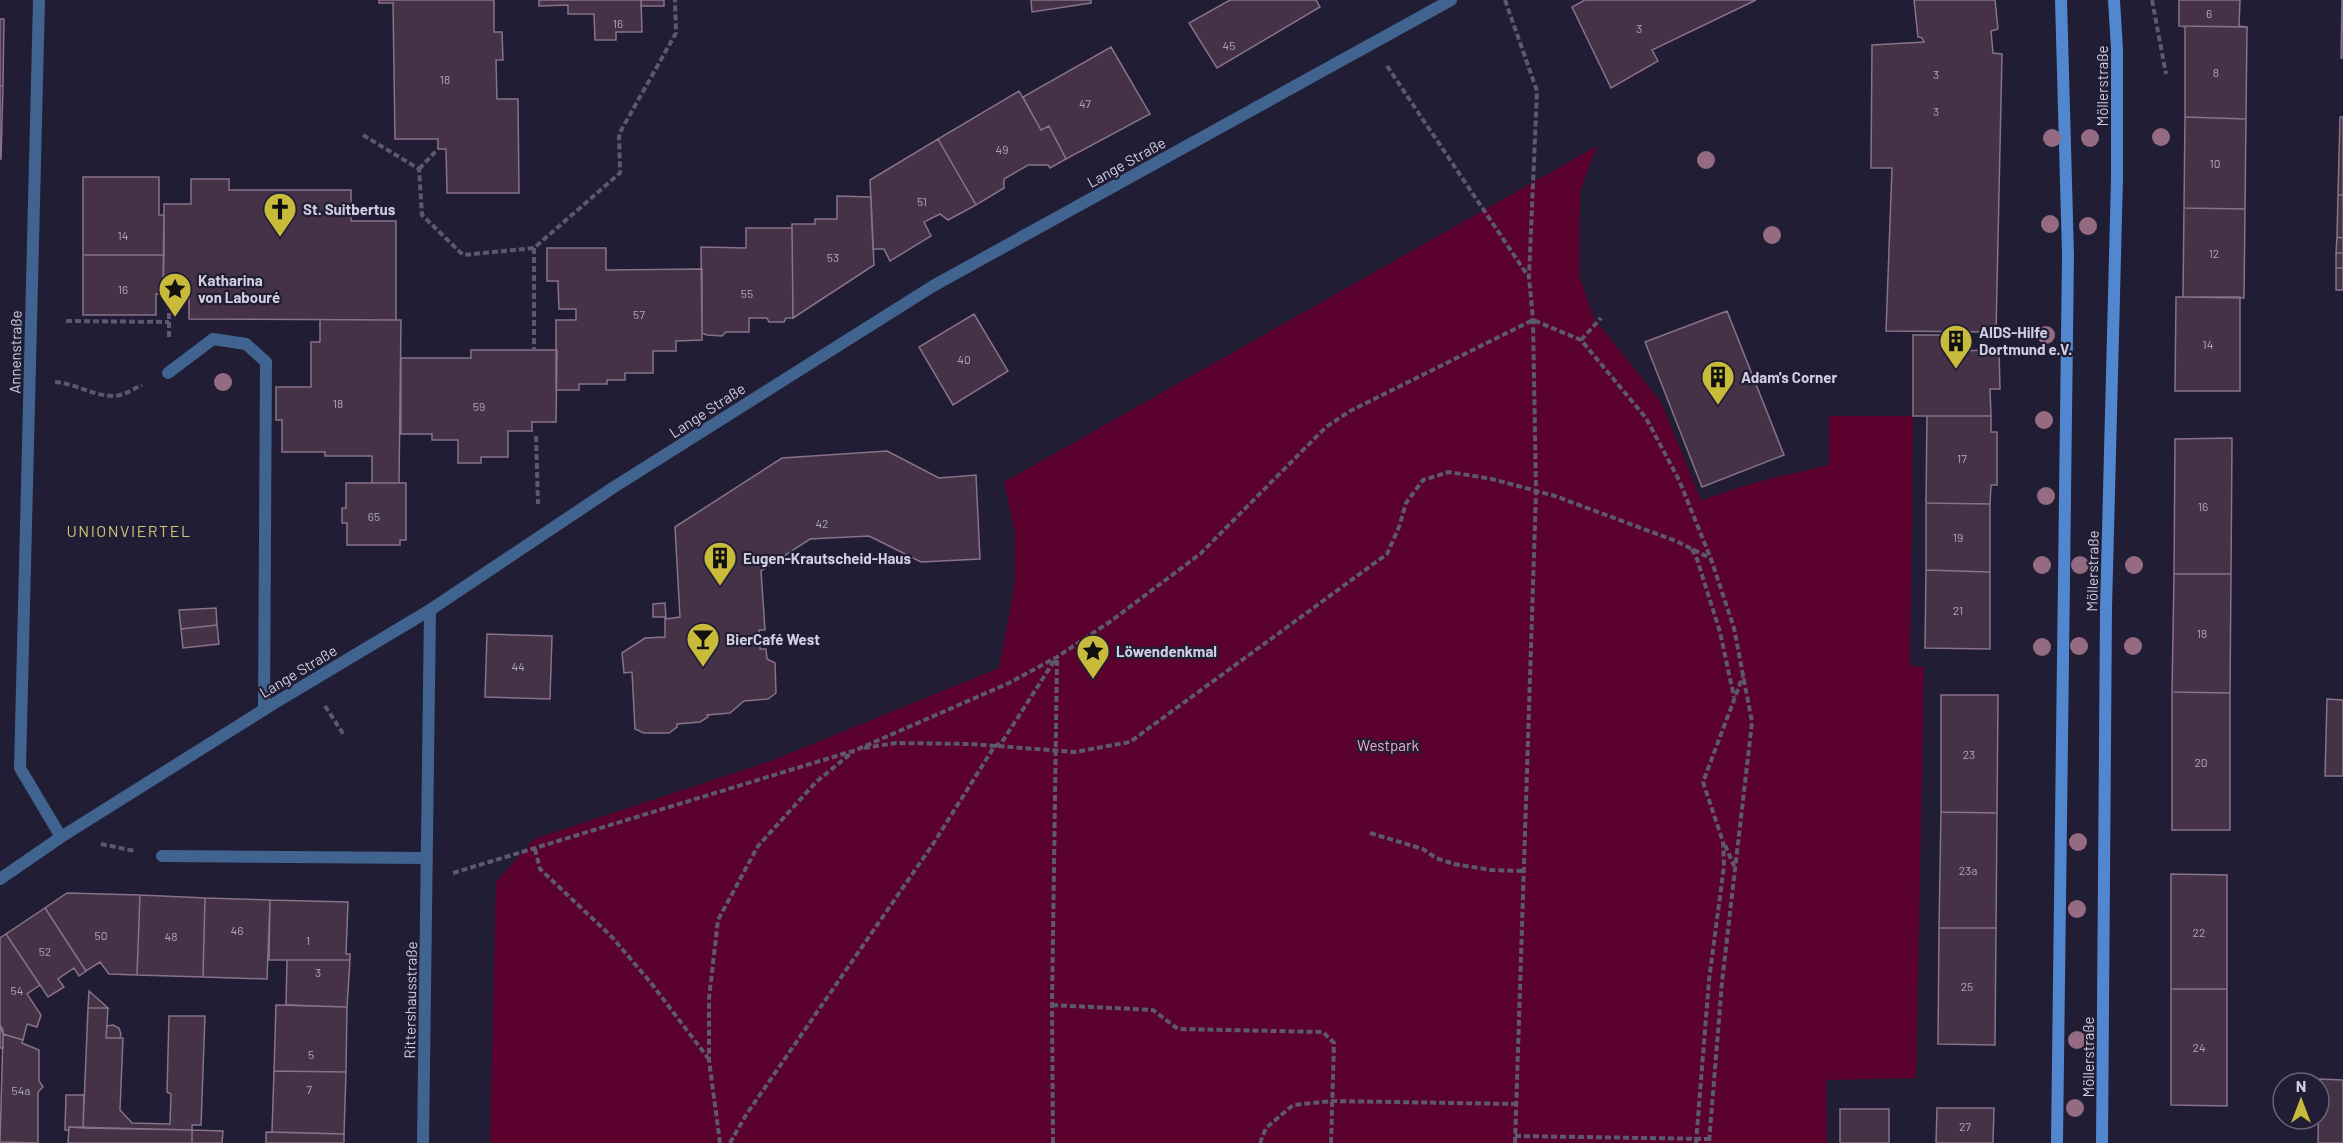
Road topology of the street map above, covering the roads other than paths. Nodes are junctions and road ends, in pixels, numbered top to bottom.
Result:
1 (39, 0) edge
2 (1451, 0) edge
3 (2061, 0) edge
4 (2114, 0) edge
5 (168, 373) road end
6 (430, 610) junction
7 (264, 710) junction
8 (61, 837) junction
9 (162, 856) road end
10 (427, 858) junction
11 (0, 879) edge
12 (423, 1143) edge
13 (2057, 1143) edge
14 (2102, 1143) edge

1 - 8 street, Annenstraße
2 - 6 street, Lange Straße
3 - 13 main road, Möllerstraße
4 - 14 main road, Möllerstraße
5 - 7 street
6 - 7 street, Lange Straße
6 - 10 street, Rittershausstraße
7 - 8 street, Lange Straße
8 - 11 street, Lange Straße
9 - 10 street
10 - 12 street, Rittershausstraße

